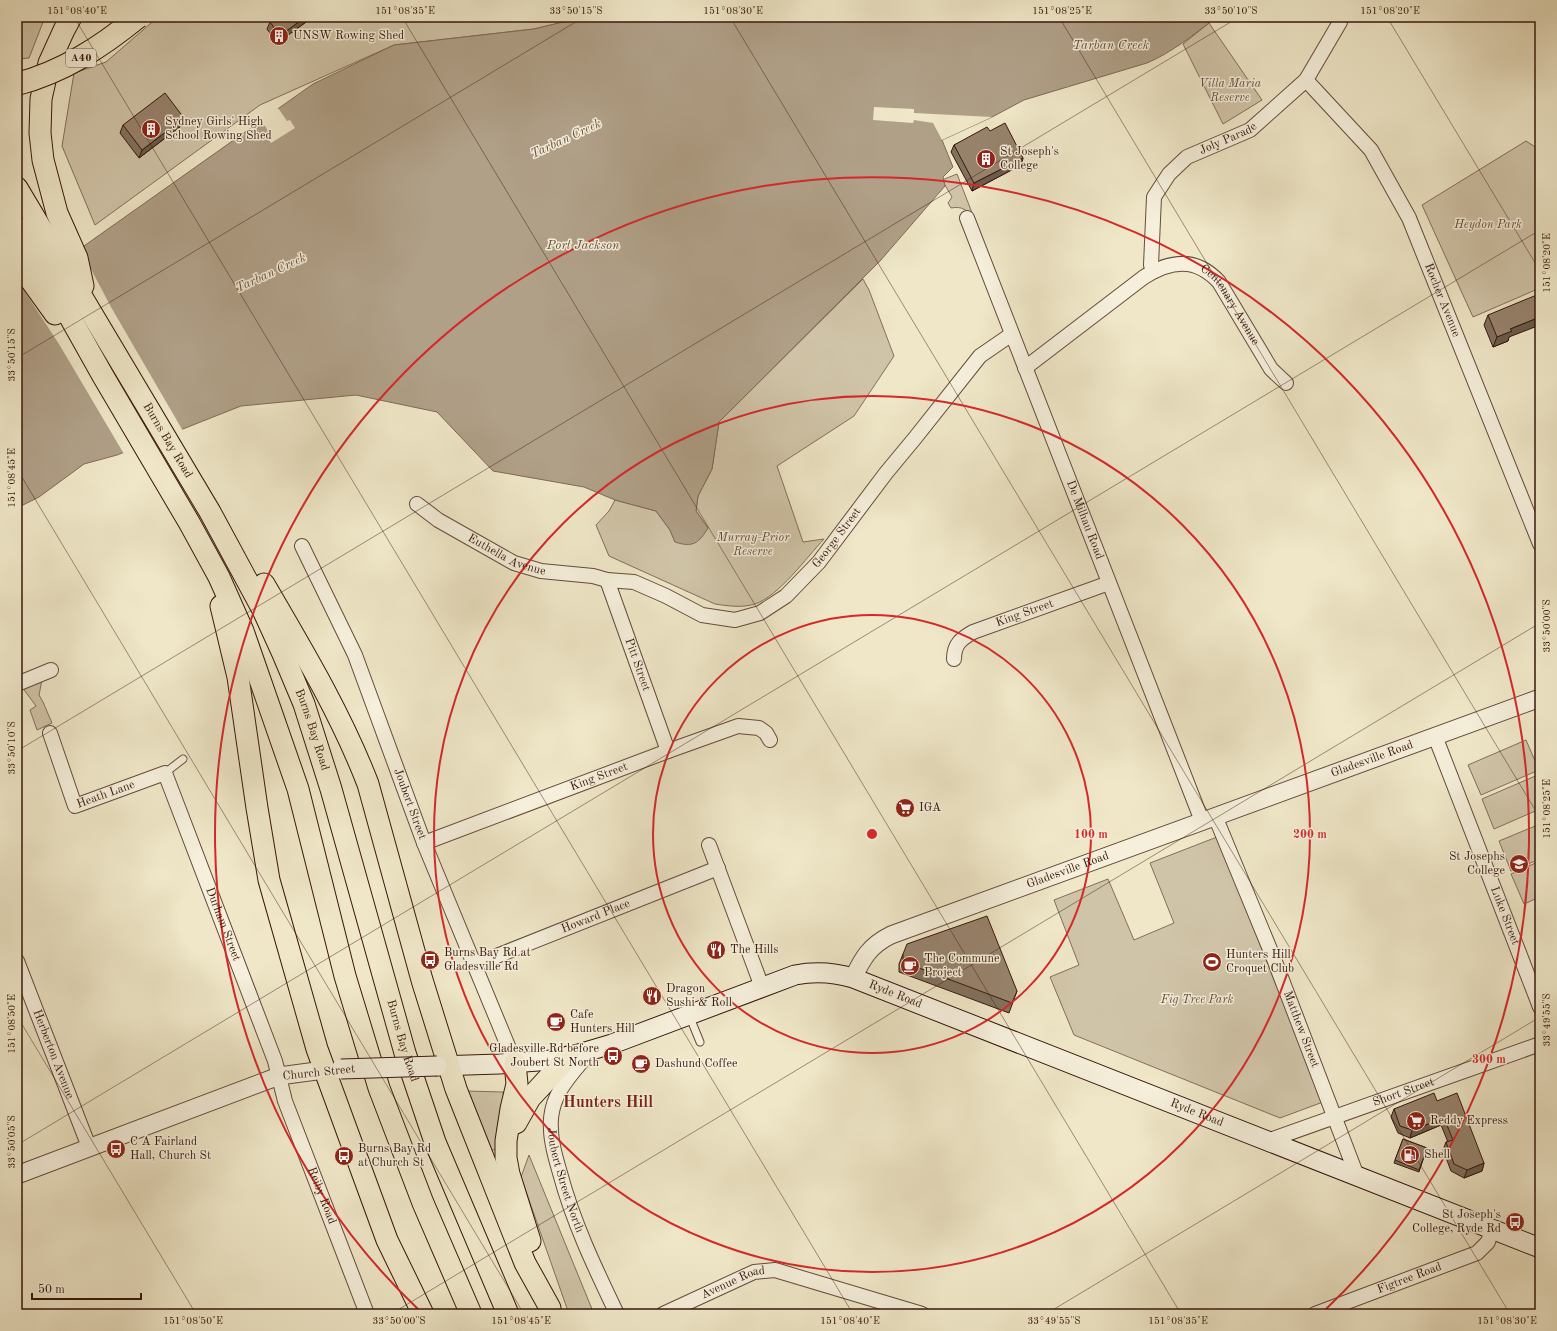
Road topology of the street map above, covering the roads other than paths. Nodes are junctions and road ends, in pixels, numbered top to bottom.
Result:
1 (71, 17) edge
2 (138, 17) edge
3 (1340, 22) dead end
4 (1306, 80) junction
5 (17, 84) edge
6 (17, 188) edge
7 (967, 218) dead end
8 (17, 227) edge
9 (17, 261) edge
10 (1152, 268) junction
11 (86, 302) junction
12 (1012, 334) junction
13 (1025, 368) junction
14 (103, 376) junction
15 (1286, 383) dead end
16 (417, 504) dead end
17 (210, 512) junction
18 (190, 524) junction
19 (1540, 544) edge
20 (302, 546) dead end
21 (606, 580) junction
22 (1109, 583) junction
23 (954, 659) dead end
24 (51, 670) dead end
25 (17, 684) edge
26 (1540, 698) edge
27 (50, 733) dead end
28 (1435, 736) junction
29 (770, 740) dead end
30 (668, 750) junction
31 (183, 759) dead end
32 (165, 773) junction
33 (1209, 819) junction
34 (424, 843) junction
35 (709, 845) dead end
36 (718, 868) junction
37 (17, 961) edge
38 (474, 965) junction
39 (853, 978) junction
40 (762, 987) junction
41 (1540, 1007) edge
42 (689, 1014) junction
43 (700, 1042) dead end
44 (1540, 1044) edge
45 (592, 1050) junction
46 (568, 1057) junction
47 (514, 1063) junction
48 (442, 1065) junction
49 (332, 1070) junction
50 (279, 1076) junction
51 (1335, 1116) junction
52 (506, 1141) junction
53 (1267, 1141) junction
54 (89, 1147) junction
55 (17, 1175) edge
56 (1357, 1176) junction
57 (1492, 1229) junction
58 (1540, 1248) edge
59 (551, 1311) edge
60 (367, 1314) edge
61 (423, 1314) edge
62 (471, 1314) edge
63 (508, 1314) edge
64 (617, 1314) edge
65 (663, 1314) edge
66 (922, 1314) edge
67 (1315, 1314) edge

1 - 11 main road
2 - 5 highway, A40, bridge
3 - 4 street, Joly Parade
4 - 10 street, Joly Parade
4 - 19 street, Rocher Avenue
6 - 11 main road, Burns Bay Road
7 - 12 street, De Milhau Road
8 - 14 main road, Burns Bay Road
9 - 14 main road
10 - 13 street, Centenary Avenue
10 - 15 street, Centenary Avenue
11 - 17 main road, Burns Bay Road
12 - 13 street, De Milhau Road
12 - 21 street, George Street
13 - 22 street, De Milhau Road
14 - 18 main road, Burns Bay Road
16 - 21 street, Euthella Avenue
17 - 48 main road
17 - 63 main road, Burns Bay Road
18 - 49 main road
18 - 62 main road, Burns Bay Road
20 - 34 street, Joubert Street
21 - 30 street, Pitt Street
22 - 23 street, King Street
22 - 33 street, De Milhau Road
24 - 25 street
26 - 28 street, Gladesville Road
27 - 32 street, Heath Lane
28 - 33 street, Gladesville Road
28 - 41 street, Luke Street
29 - 30 street, King Street
30 - 34 street, King Street
31 - 32 lane, Heath Lane
32 - 50 street, Durham Street
33 - 39 street, Gladesville Road
33 - 51 street, Matthew Street
34 - 38 street, Joubert Street
35 - 36 street
36 - 38 street, Howard Place
36 - 40 street
37 - 54 street, Herberton Avenue
38 - 47 street, Joubert Street
39 - 40 main road
39 - 53 main road, Ryde Road
40 - 42 main road
42 - 43 lane
42 - 45 main road, Church Street
44 - 51 street, Short Street
45 - 46 main road, Church Street
45 - 64 street, Joubert Street North
46 - 47 main road, Church Street
46 - 52 main road
47 - 48 main road, Church Street
47 - 52 main road
48 - 49 main road, Church Street, bridge
48 - 59 main road
49 - 50 street, Church Street
49 - 61 main road
50 - 54 street, Church Street
50 - 60 street, Reiby Road
51 - 53 street, Short Street
51 - 56 street, Matthew Street
52 - 59 main road
53 - 56 main road, Ryde Road
54 - 55 street, Church Street
56 - 57 main road, Ryde Road
57 - 58 main road, Ryde Road
57 - 67 street, Figtree Road
65 - 66 street, Avenue Road

